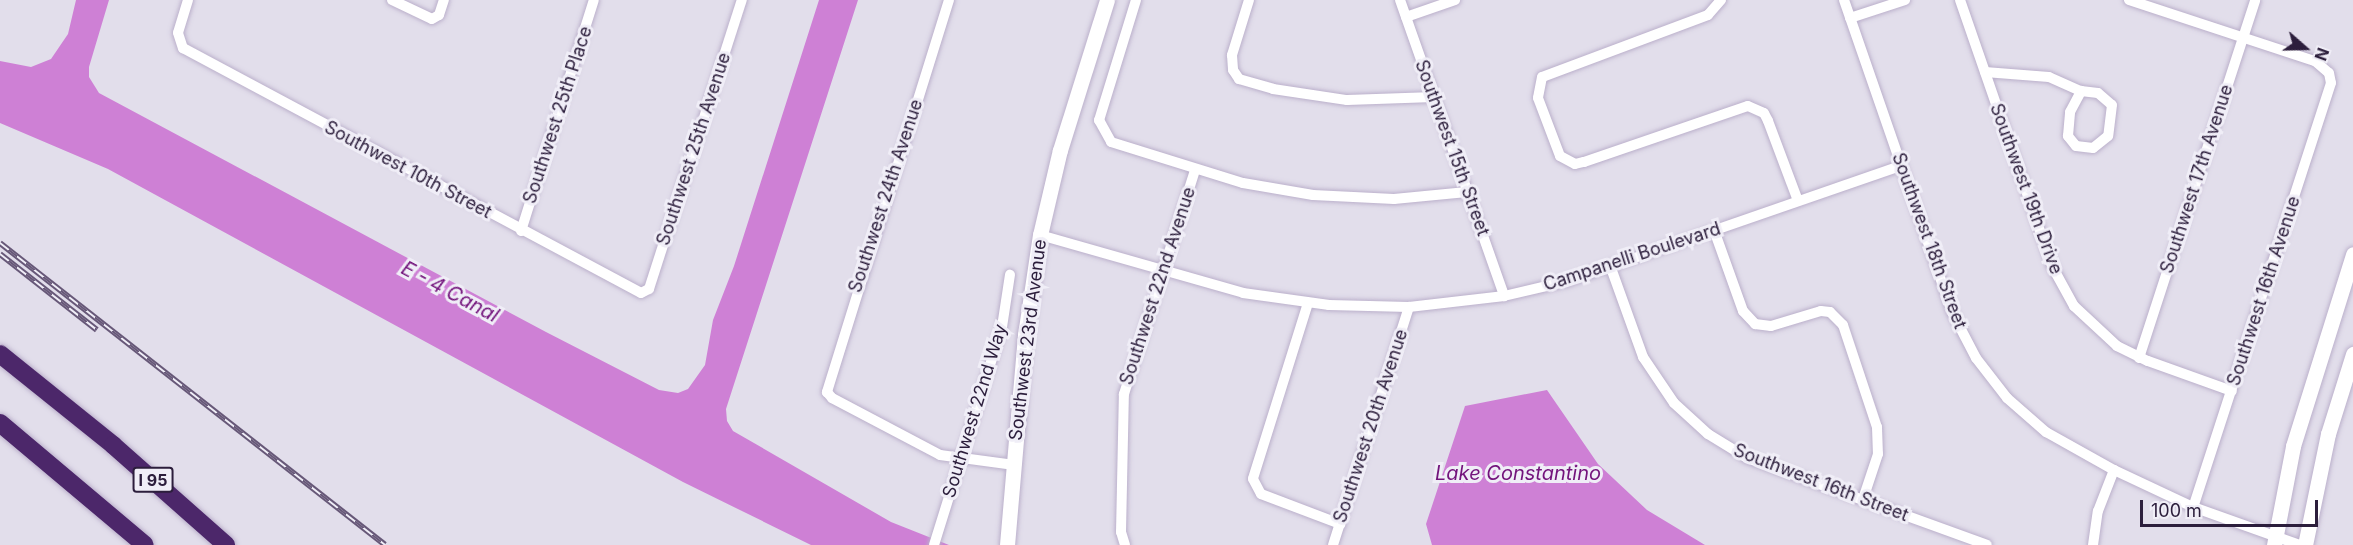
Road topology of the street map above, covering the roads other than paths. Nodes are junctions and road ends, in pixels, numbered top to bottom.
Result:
1 (188, 0) edge
2 (392, 0) edge
3 (444, 0) edge
4 (594, 0) edge
5 (742, 0) edge
6 (949, 0) edge
7 (1107, 0) edge
8 (1136, 0) edge
9 (1249, 0) edge
10 (1400, 0) edge
11 (1455, 0) edge
12 (1721, 0) edge
13 (1844, 0) edge
14 (1905, 0) edge
15 (1960, 0) edge
16 (2129, 0) edge
17 (2255, 0) edge
18 (1406, 17) junction
19 (1850, 18) junction
20 (2243, 37) junction
21 (1984, 72) junction
22 (2081, 91) junction
23 (1434, 97) junction
24 (1901, 166) junction
25 (1195, 170) junction
26 (1467, 192) junction
27 (1798, 201) junction
28 (521, 231) junction
29 (1714, 231) junction
30 (1040, 235) junction
31 (2353, 254) edge
32 (1611, 268) junction
33 (1163, 272) junction
34 (1010, 275) dead end
35 (641, 293) joint
36 (1504, 296) junction
37 (1308, 303) junction
38 (1409, 306) junction
39 (0, 354) edge
40 (2353, 354) edge
41 (2139, 358) junction
42 (2232, 391) junction
43 (0, 423) edge
44 (959, 461) junction
45 (1014, 465) junction
46 (2114, 470) junction
47 (1863, 499) junction
48 (2193, 507) junction
49 (1340, 524) junction
50 (2275, 541) edge
51 (145, 545) edge
52 (225, 545) edge
53 (934, 545) edge
54 (1007, 545) edge
55 (1125, 545) edge
56 (1333, 545) edge
57 (1987, 545) edge
58 (2093, 545) edge
59 (2300, 545) edge
60 (2305, 545) edge

1 - 28 street, Southwest 10th Street
2 - 3 street
4 - 28 street, Southwest 25th Place
5 - 35 street, Southwest 25th Avenue
6 - 44 street, Southwest 24th Avenue
7 - 30 street, Southwest 23rd Avenue
8 - 25 street
9 - 23 street
10 - 18 street, Southwest 15th Street
11 - 18 street
12 - 27 street
13 - 19 street, Southwest 18th Street
14 - 19 street
15 - 21 street, Southwest 19th Drive
16 - 20 street
17 - 20 street, Southwest 17th Avenue
18 - 23 street, Southwest 15th Street
19 - 24 street, Southwest 18th Street
20 - 41 street, Southwest 17th Avenue
20 - 42 street, Southwest 16th Avenue
21 - 22 street
21 - 41 street, Southwest 19th Drive
22 - 22 street
23 - 26 street, Southwest 15th Street
24 - 27 street, Campanelli Boulevard
24 - 46 street, Southwest 18th Street
25 - 26 street
25 - 33 street, Southwest 22nd Avenue
26 - 36 street, Southwest 15th Street
27 - 29 street, Campanelli Boulevard
28 - 35 street, Southwest 10th Street
29 - 32 street, Campanelli Boulevard
29 - 47 street
30 - 33 street, Campanelli Boulevard
30 - 45 street, Southwest 23rd Avenue
31 - 50 street
32 - 36 street, Campanelli Boulevard
32 - 47 street, Southwest 16th Street
33 - 37 street, Campanelli Boulevard
33 - 55 street, Southwest 22nd Avenue
34 - 44 street, Southwest 22nd Way
36 - 38 street, Campanelli Boulevard
37 - 38 street, Campanelli Boulevard
37 - 49 street
38 - 49 street, Southwest 20th Avenue
39 - 52 highway, I 95
40 - 60 street
41 - 42 street, Southwest 19th Drive
42 - 48 street, Southwest 16th Avenue
43 - 51 highway
44 - 45 street
44 - 53 street, Southwest 22nd Way
45 - 54 street, Southwest 23rd Avenue
46 - 48 street, Southwest 18th Street
46 - 58 street
47 - 57 street, Southwest 16th Street
48 - 50 street, Southwest 18th Street
49 - 56 street, Southwest 20th Avenue
50 - 59 street, Southwest 18th Street

